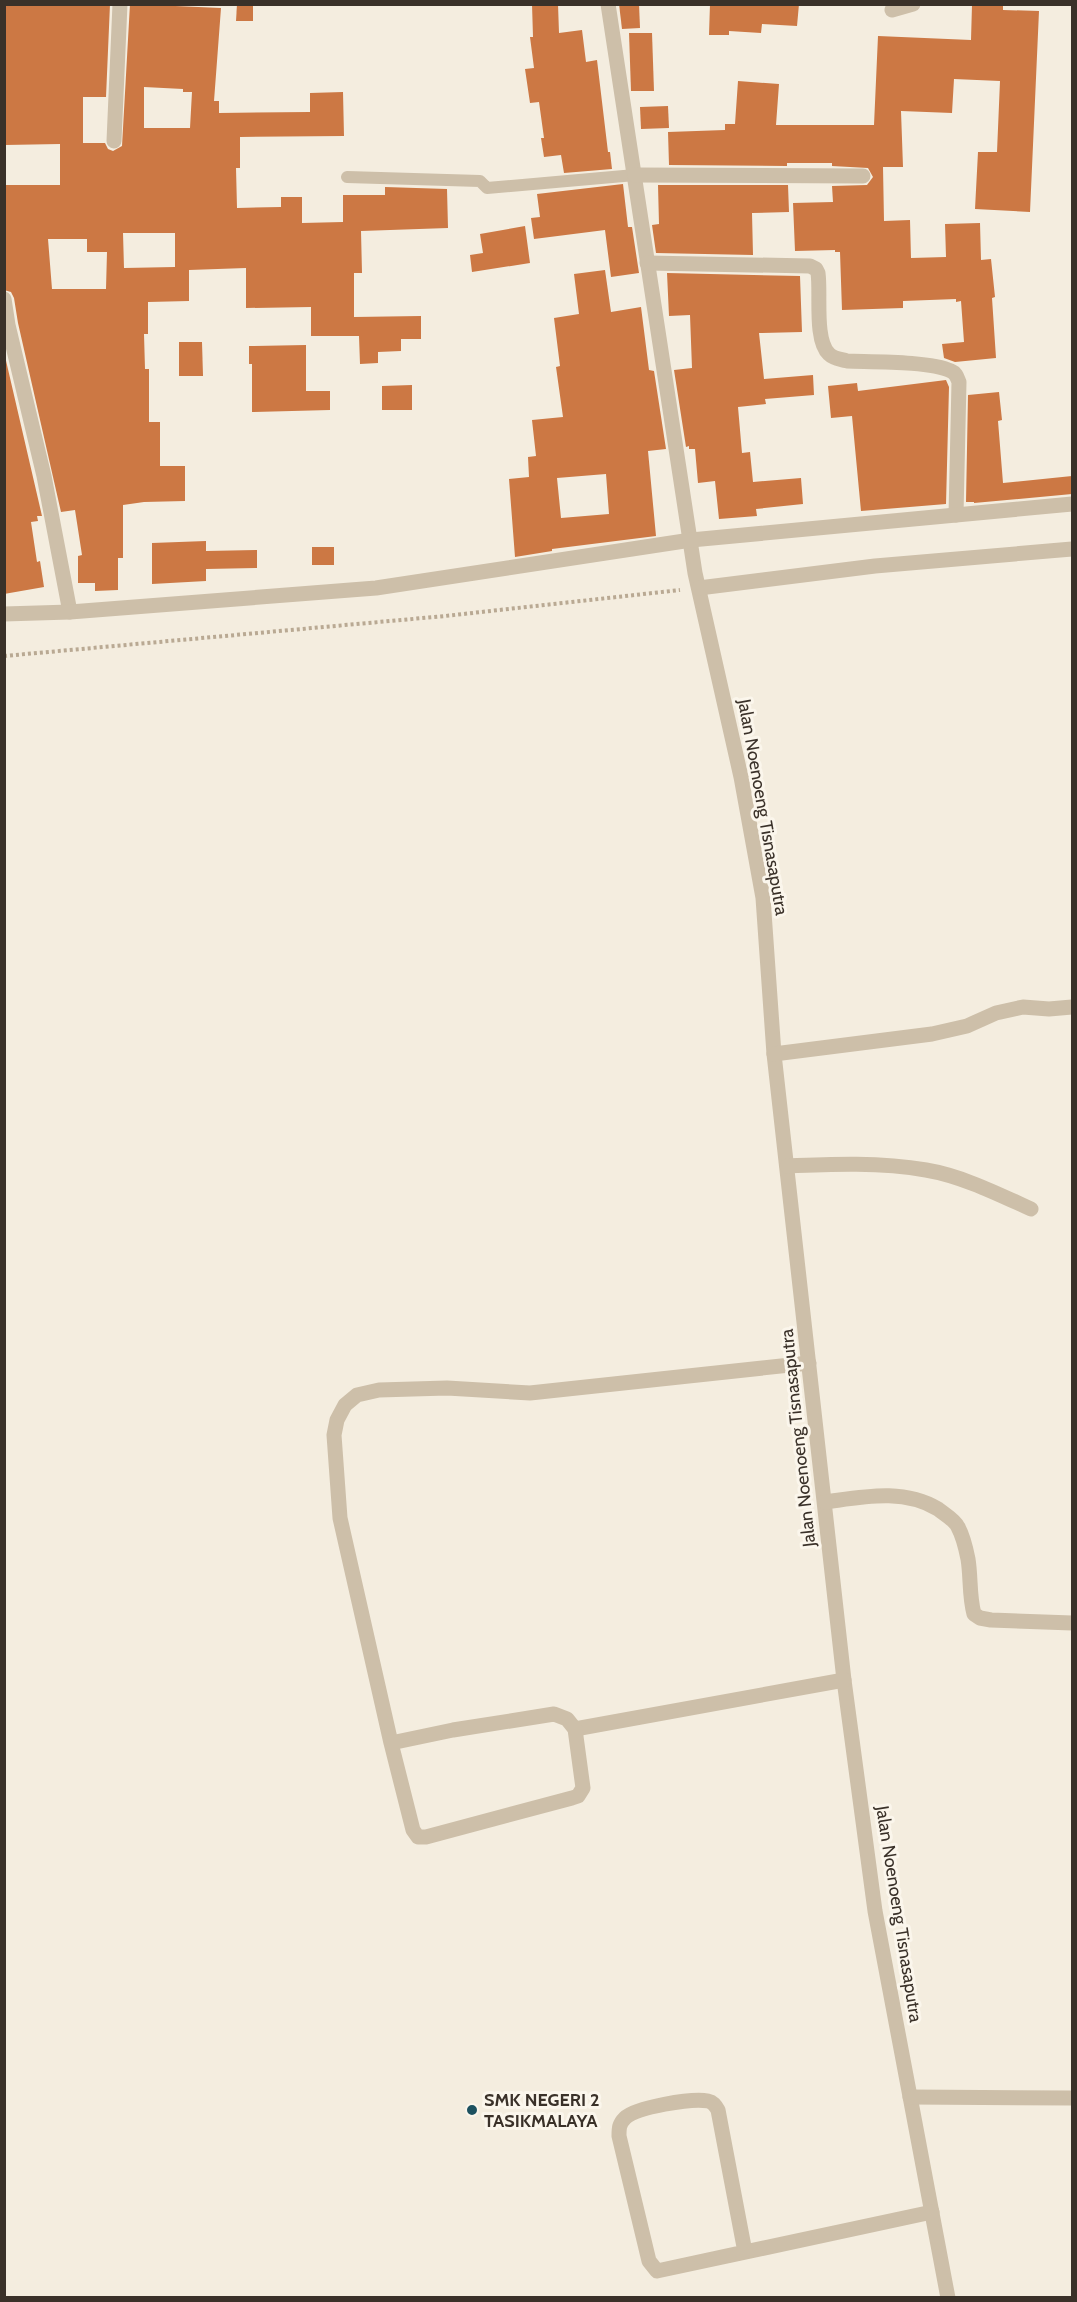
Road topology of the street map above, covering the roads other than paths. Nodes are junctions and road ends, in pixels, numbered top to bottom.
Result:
1 (120, 4) edge
2 (608, 4) edge
3 (913, 4) edge
4 (892, 10) dead end
5 (114, 141) dead end
6 (635, 176) junction
7 (863, 176) dead end
8 (347, 177) dead end
9 (647, 263) junction
10 (4, 299) edge
11 (1072, 504) edge
12 (956, 515) junction
13 (691, 546) junction
14 (1072, 549) edge
15 (697, 581) junction
16 (70, 612) junction
17 (4, 615) edge
18 (1072, 1007) edge
19 (774, 1053) junction
20 (787, 1166) junction
21 (1031, 1209) dead end
22 (809, 1364) junction
23 (825, 1502) junction
24 (1072, 1623) edge
25 (844, 1680) junction
26 (575, 1729) junction
27 (392, 1743) junction
28 (910, 2097) junction
29 (1072, 2098) edge
30 (932, 2212) junction
31 (745, 2252) junction
32 (948, 2298) edge

1 - 5 street
2 - 6 street, Jalan Noenoeng Tisnasaputra
3 - 4 street
6 - 7 street
6 - 8 lane
6 - 9 street, Jalan Noenoeng Tisnasaputra
9 - 12 street
9 - 13 street, Jalan Noenoeng Tisnasaputra
10 - 16 street
11 - 12 street
12 - 13 street
13 - 15 street, Jalan Noenoeng Tisnasaputra
13 - 16 street
14 - 15 street
15 - 19 street, Jalan Noenoeng Tisnasaputra
16 - 17 street
18 - 19 street
19 - 20 street, Jalan Noenoeng Tisnasaputra
20 - 21 street
20 - 22 street, Jalan Noenoeng Tisnasaputra
22 - 23 street, Jalan Noenoeng Tisnasaputra
22 - 27 street
23 - 24 street
23 - 25 street, Jalan Noenoeng Tisnasaputra
25 - 26 street
25 - 28 street, Jalan Noenoeng Tisnasaputra
26 - 27 street
26 - 27 street
28 - 29 street
28 - 30 street, Jalan Noenoeng Tisnasaputra
30 - 31 street
30 - 32 street, Jalan Noenoeng Tisnasaputra
31 - 31 street

